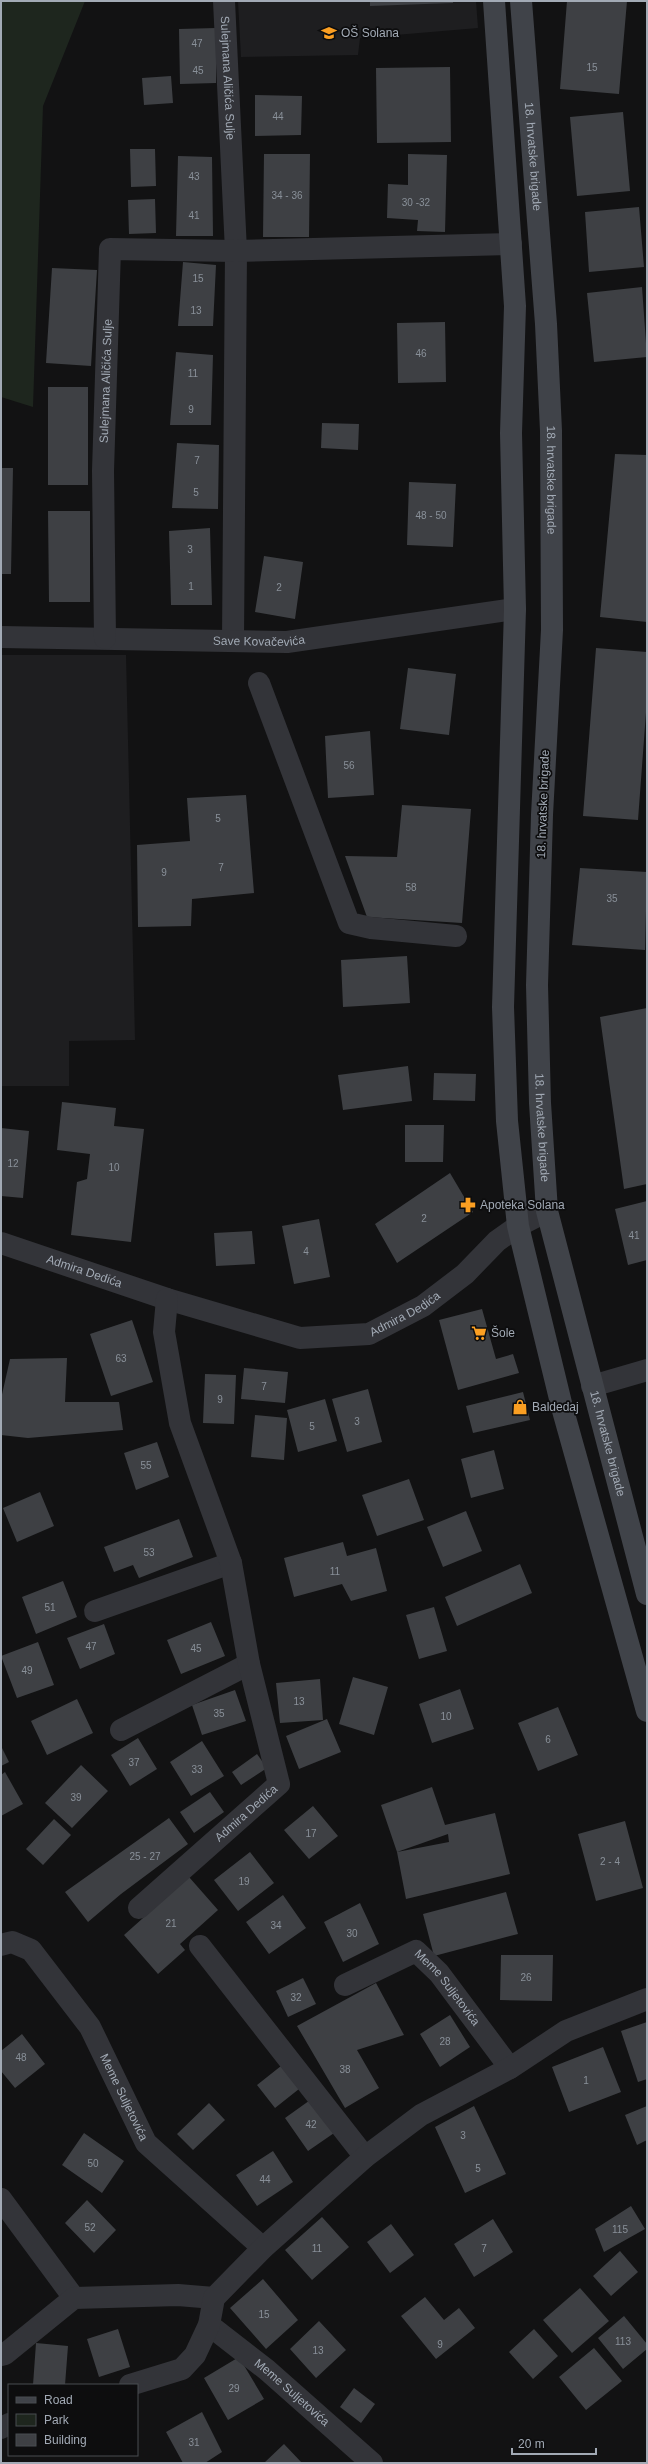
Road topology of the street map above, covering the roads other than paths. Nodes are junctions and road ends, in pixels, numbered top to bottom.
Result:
1 (224, 1) edge
2 (494, 1) edge
3 (521, 1) edge
4 (511, 244) junction
5 (236, 251) junction
6 (515, 609) junction
7 (1, 637) edge
8 (105, 638) junction
9 (233, 640) junction
10 (259, 683) dead end
11 (456, 936) dead end
12 (547, 1211) junction
13 (518, 1226) junction
14 (1, 1243) edge
15 (167, 1299) junction
16 (647, 1370) edge
17 (592, 1386) junction
18 (231, 1564) junction
19 (647, 1594) edge
20 (95, 1611) dead end
21 (249, 1664) junction
22 (647, 1711) edge
23 (121, 1730) dead end
24 (139, 1908) dead end
25 (1, 1945) edge
26 (200, 1946) dead end
27 (345, 1984) dead end
28 (647, 1999) edge
29 (510, 2068) junction
30 (365, 2157) junction
31 (1, 2199) edge
32 (263, 2248) junction
33 (74, 2298) junction
34 (214, 2298) junction
35 (209, 2325) junction
36 (1, 2355) edge
37 (133, 2384) edge
38 (372, 2463) edge

1 - 5 street, Sulejmana Aličića Sulje
2 - 4 main road
3 - 12 main road, 18. hrvatske brigade
4 - 5 street
4 - 6 main road
5 - 8 street, Sulejmana Aličića Sulje
5 - 9 street, Sulejmana Aličića Sulje
6 - 9 street, Save Kovačevića
6 - 13 main road
7 - 8 street, Save Kovačevića
8 - 9 street, Save Kovačevića
10 - 11 street
12 - 13 street, Admira Dedića
12 - 17 main road, 18. hrvatske brigade
13 - 15 street, Admira Dedića
13 - 22 main road
14 - 15 street, Admira Dedića
15 - 18 street, Admira Dedića
16 - 17 street, 18. hrvatske brigade
17 - 19 main road, 18. hrvatske brigade
18 - 20 street
18 - 21 street, Admira Dedića
21 - 23 street
21 - 24 street, Admira Dedića
25 - 32 street, Meme Suljetovića
26 - 30 street
27 - 29 street, Meme Suljetovića
28 - 29 street
29 - 30 street
30 - 32 street
31 - 33 street
32 - 34 street
33 - 34 street
33 - 36 street
34 - 35 street
35 - 37 street
35 - 38 street, Meme Suljetovića

